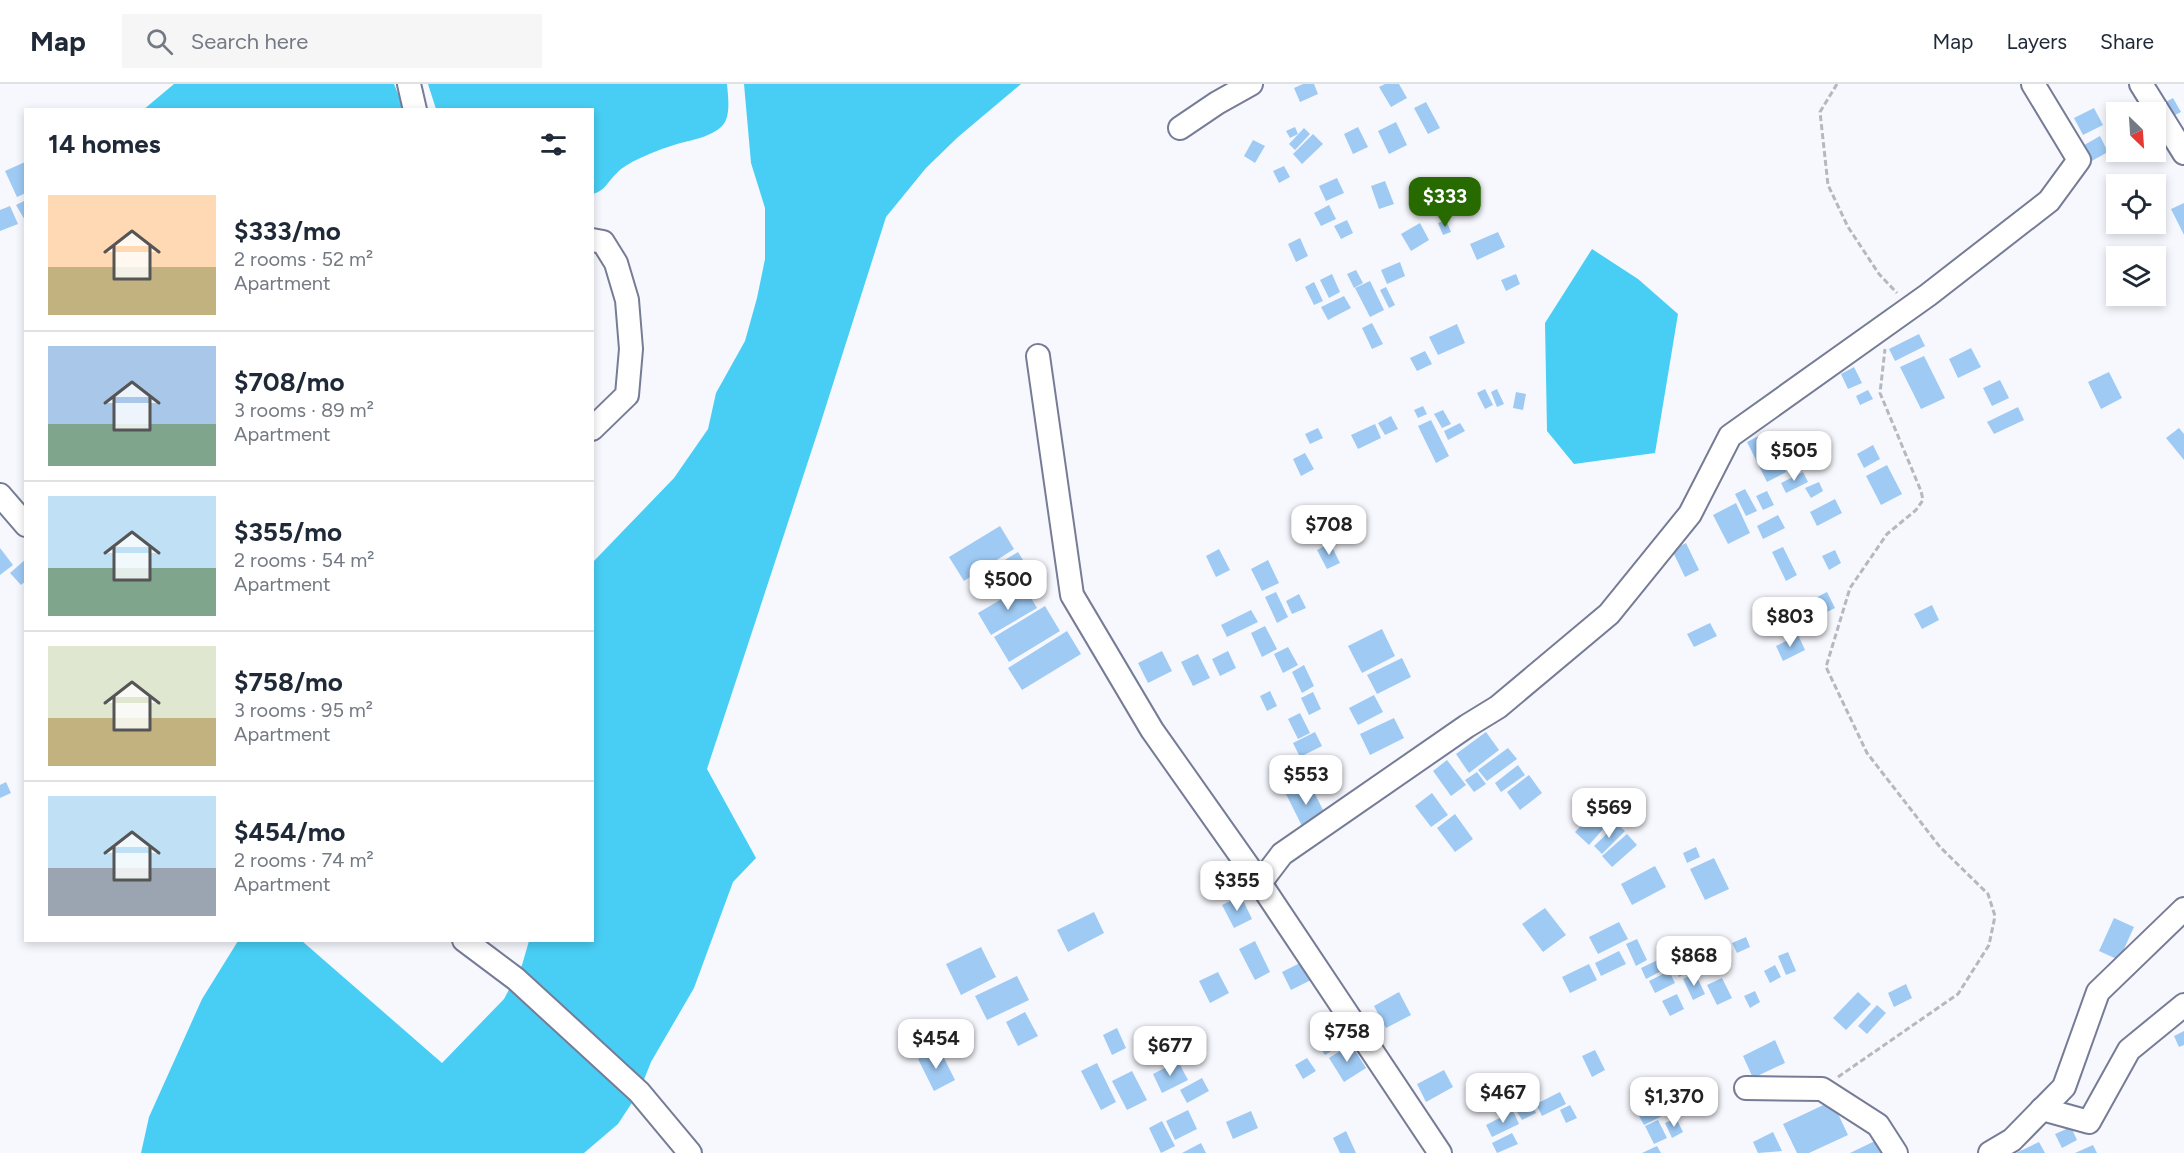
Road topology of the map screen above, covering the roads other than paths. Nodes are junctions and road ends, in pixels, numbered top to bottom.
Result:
1 (409, 84) edge
2 (1251, 84) edge
3 (2033, 84) edge
4 (2141, 84) edge
5 (415, 108) edge
6 (1180, 128) dead end
7 (2184, 153) edge
8 (594, 240) edge
9 (1038, 356) dead end
10 (594, 427) edge
11 (3, 505) edge
12 (24, 523) edge
13 (1260, 883) junction
14 (2184, 909) edge
15 (467, 942) edge
16 (2184, 1005) edge
17 (1746, 1088) dead end
18 (2042, 1109) junction
19 (690, 1153) edge
20 (1440, 1153) edge
21 (1896, 1153) edge
22 (1990, 1153) edge

1 - 5 street
2 - 6 street
3 - 13 street
4 - 7 street
8 - 10 street
9 - 13 street
11 - 12 street
13 - 20 street
14 - 18 street
15 - 19 street
16 - 18 street
17 - 21 street
18 - 22 street

